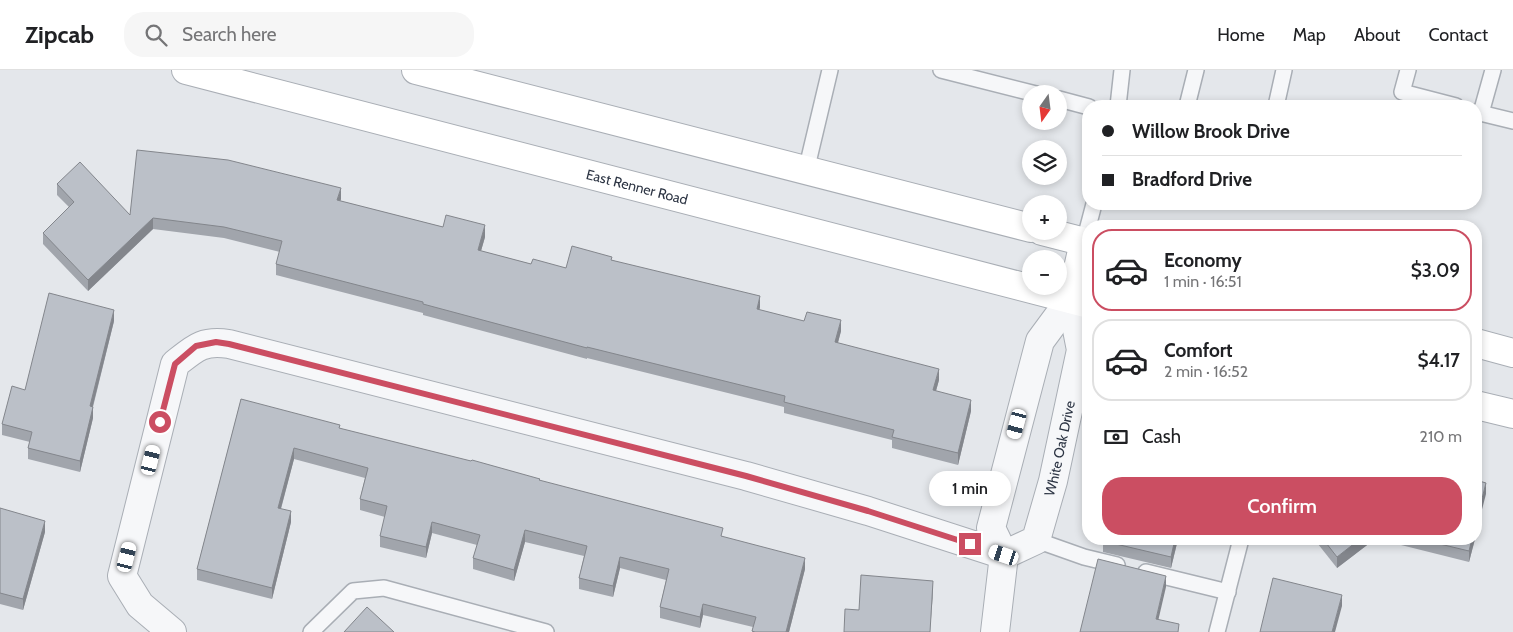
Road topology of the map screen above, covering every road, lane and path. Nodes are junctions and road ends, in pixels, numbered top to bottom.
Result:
1 (186, 70) edge
2 (416, 70) edge
3 (830, 70) edge
4 (941, 70) edge
5 (1122, 70) edge
6 (1196, 70) edge
7 (1284, 70) edge
8 (1408, 70) edge
9 (1493, 70) edge
10 (1022, 90) edge
11 (1119, 100) edge
12 (1188, 100) edge
13 (1277, 100) edge
14 (1433, 100) edge
15 (1068, 102) edge
16 (1482, 103) edge
17 (1082, 105) edge
18 (1482, 113) edge
19 (1513, 121) edge
20 (806, 171) junction
21 (1022, 226) edge
22 (1067, 238) edge
23 (1082, 242) edge
24 (1082, 282) edge
25 (1080, 302) edge
26 (1482, 345) edge
27 (1513, 353) edge
28 (1482, 406) edge
29 (1513, 414) edge
30 (1036, 540) junction
31 (1240, 545) edge
32 (1004, 555) junction
33 (1228, 592) junction
34 (172, 632) edge
35 (311, 632) edge
36 (546, 632) edge
37 (995, 632) edge
38 (1217, 632) edge

1 - 25 main road, East Renner Road
2 - 20 main road
3 - 20 lane
4 - 10 lane
5 - 11 lane
6 - 12 lane
7 - 13 lane
8 - 14 lane
9 - 16 lane
15 - 17 lane
18 - 19 lane
20 - 21 main road
22 - 23 main road
24 - 25 main road
25 - 30 street, White Oak Drive
25 - 32 street
26 - 27 main road
28 - 29 main road
30 - 32 street
30 - 33 lane
31 - 33 lane
32 - 34 street
32 - 37 street
33 - 38 lane
35 - 36 lane

